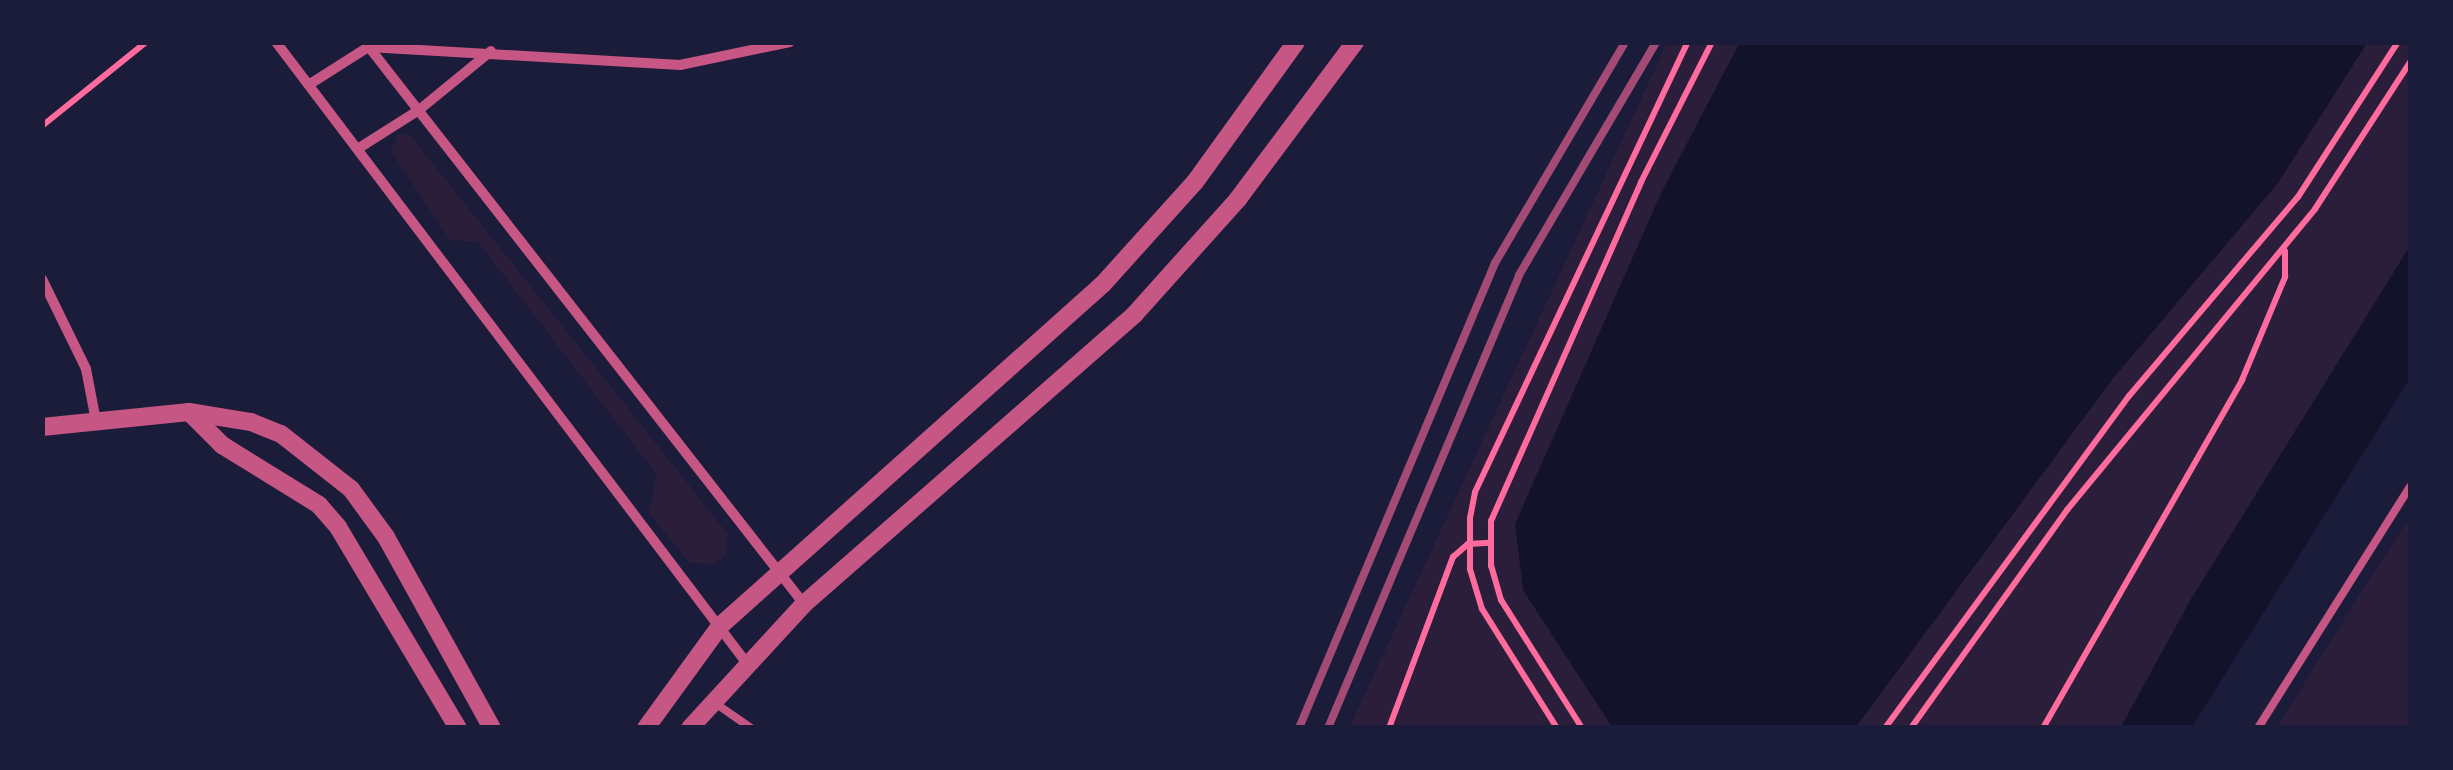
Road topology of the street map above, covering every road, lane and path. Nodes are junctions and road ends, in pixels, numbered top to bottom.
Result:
1 (146, 42) edge
2 (276, 42) edge
3 (790, 42) edge
4 (1296, 42) edge
5 (1355, 42) edge
6 (1688, 42) edge
7 (1712, 42) edge
8 (2398, 42) edge
9 (367, 45) edge
10 (492, 50) junction
11 (2410, 62) edge
12 (310, 84) junction
13 (420, 110) junction
14 (42, 126) edge
15 (359, 148) junction
16 (2284, 248) junction
17 (42, 279) edge
18 (189, 412) junction
19 (96, 422) junction
20 (42, 427) edge
21 (2410, 488) edge
22 (1490, 543) junction
23 (1468, 544) junction
24 (776, 574) junction
25 (804, 604) junction
26 (720, 626) junction
27 (745, 660) junction
28 (712, 700) junction
29 (458, 728) edge
30 (492, 728) edge
31 (646, 728) edge
32 (690, 728) edge
33 (751, 728) edge
34 (1389, 728) edge
35 (1557, 728) edge
36 (1582, 728) edge
37 (1885, 728) edge
38 (1911, 728) edge
39 (2043, 728) edge
40 (2258, 728) edge

1 - 14 path
2 - 12 street
3 - 10 street
4 - 24 street
5 - 25 street
6 - 23 path
7 - 22 path
8 - 37 path
9 - 10 street
9 - 12 street
9 - 13 street
10 - 13 street
11 - 16 path
12 - 15 street
13 - 15 street
13 - 24 street
15 - 26 street
16 - 38 path
16 - 39 path
17 - 19 street
18 - 19 street
18 - 29 street
18 - 30 street
19 - 20 street
21 - 40 lane
22 - 23 path
22 - 36 path
23 - 34 path
23 - 35 path
24 - 25 street
24 - 26 street
25 - 27 street
26 - 27 street
26 - 31 street
27 - 28 street
28 - 32 street
28 - 33 lane

